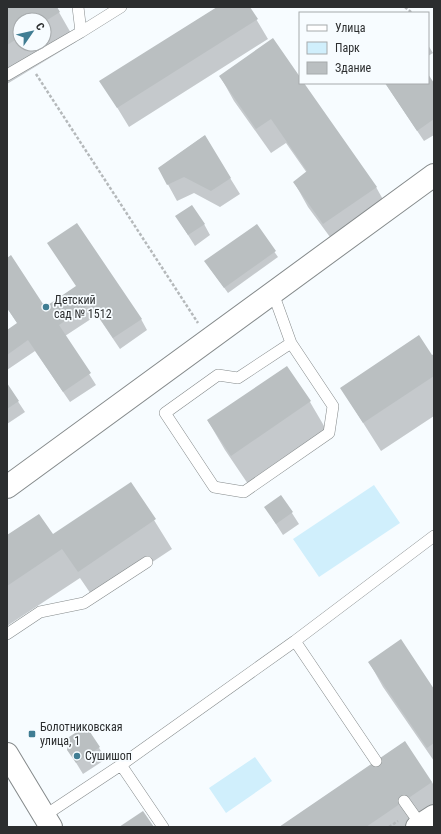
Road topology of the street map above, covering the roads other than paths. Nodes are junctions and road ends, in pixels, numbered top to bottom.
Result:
1 (78, 7) edge
2 (121, 7) edge
3 (81, 32) junction
4 (7, 76) edge
5 (434, 175) edge
6 (273, 293) junction
7 (291, 343) junction
8 (7, 487) edge
9 (434, 536) edge
10 (147, 562) dead end
11 (7, 634) edge
12 (295, 641) junction
13 (7, 754) edge
14 (376, 761) dead end
15 (121, 765) junction
16 (404, 801) dead end
17 (47, 822) edge
18 (424, 822) edge
19 (163, 827) edge

1 - 3 lane
2 - 3 lane
3 - 4 lane
5 - 6 street
6 - 7 lane
6 - 8 street
7 - 7 lane
9 - 12 lane
10 - 11 lane
12 - 14 lane
12 - 15 lane
13 - 17 street
15 - 17 lane
15 - 19 lane
16 - 18 lane

